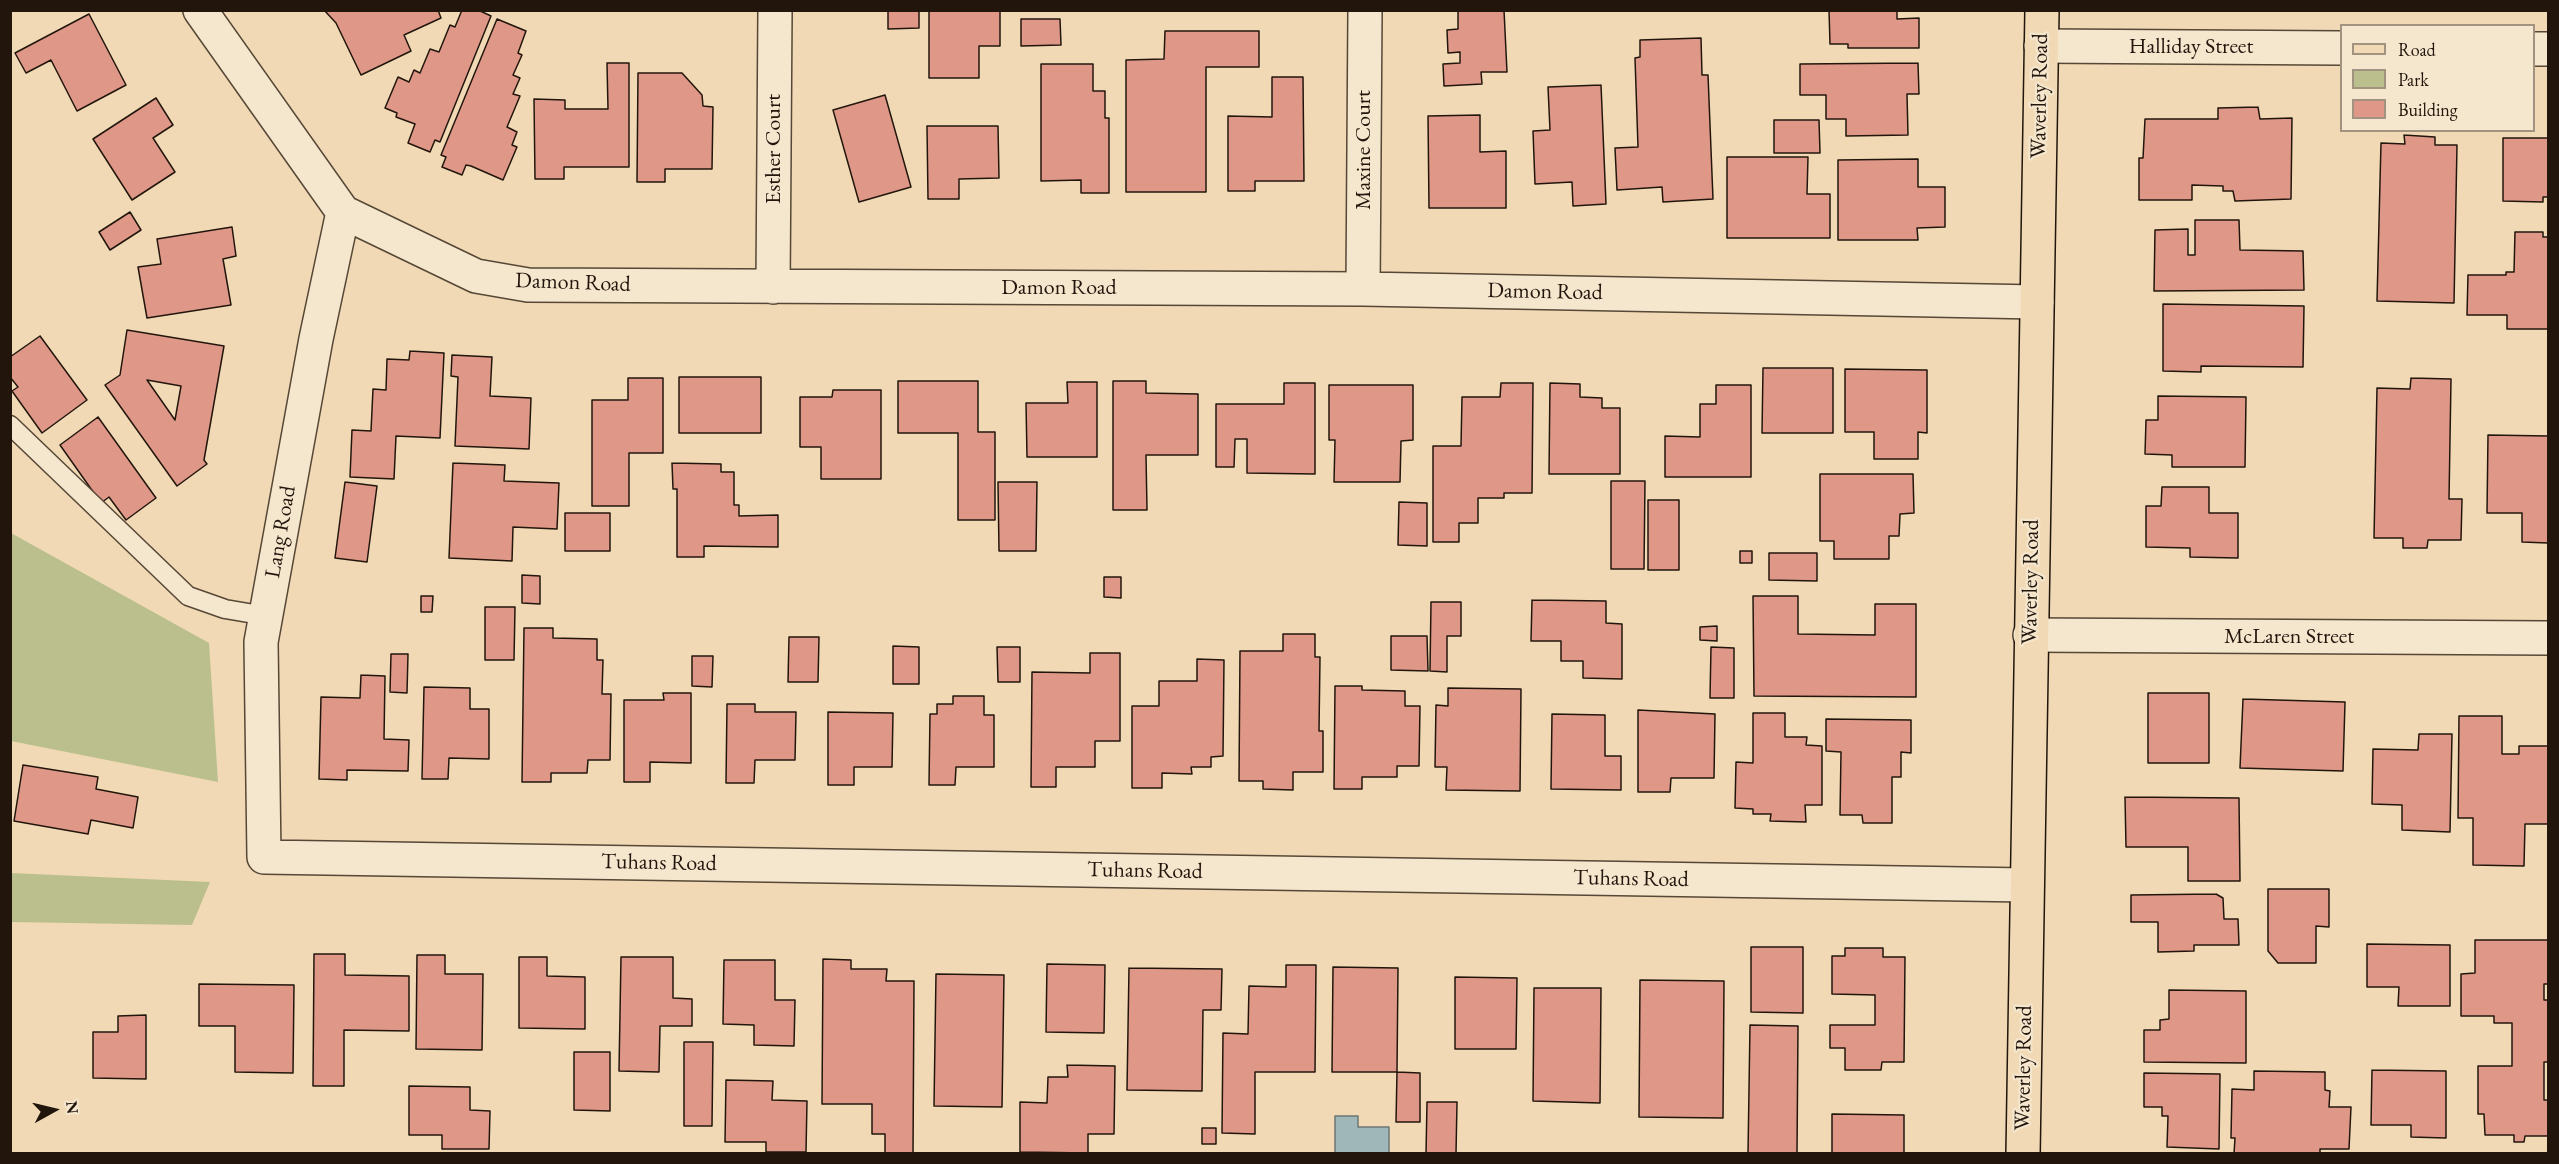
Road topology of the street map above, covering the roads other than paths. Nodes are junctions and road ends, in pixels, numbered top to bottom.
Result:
1 (200, 10) edge
2 (775, 10) edge
3 (1365, 10) edge
4 (2042, 10) edge
5 (2041, 46) junction
6 (2340, 48) edge
7 (343, 212) junction
8 (773, 286) junction
9 (1363, 289) junction
10 (2037, 302) junction
11 (10, 425) edge
12 (266, 616) junction
13 (2030, 635) junction
14 (2548, 638) edge
15 (264, 857) joint
16 (2026, 885) junction
17 (2023, 1154) edge

1 - 7 street, Damon Road
2 - 8 street, Esther Court
3 - 9 street, Maxine Court
4 - 5 main road, Waverley Road
5 - 6 street, Halliday Street
5 - 10 main road, Waverley Road
7 - 8 street, Damon Road
7 - 12 street, Lang Road
8 - 9 street, Damon Road
9 - 10 street, Damon Road
10 - 13 main road, Waverley Road
11 - 12 lane
12 - 15 street, Lang Road
13 - 14 street, McLaren Street
13 - 16 main road, Waverley Road
15 - 16 street, Tuhans Road
16 - 17 main road, Waverley Road

